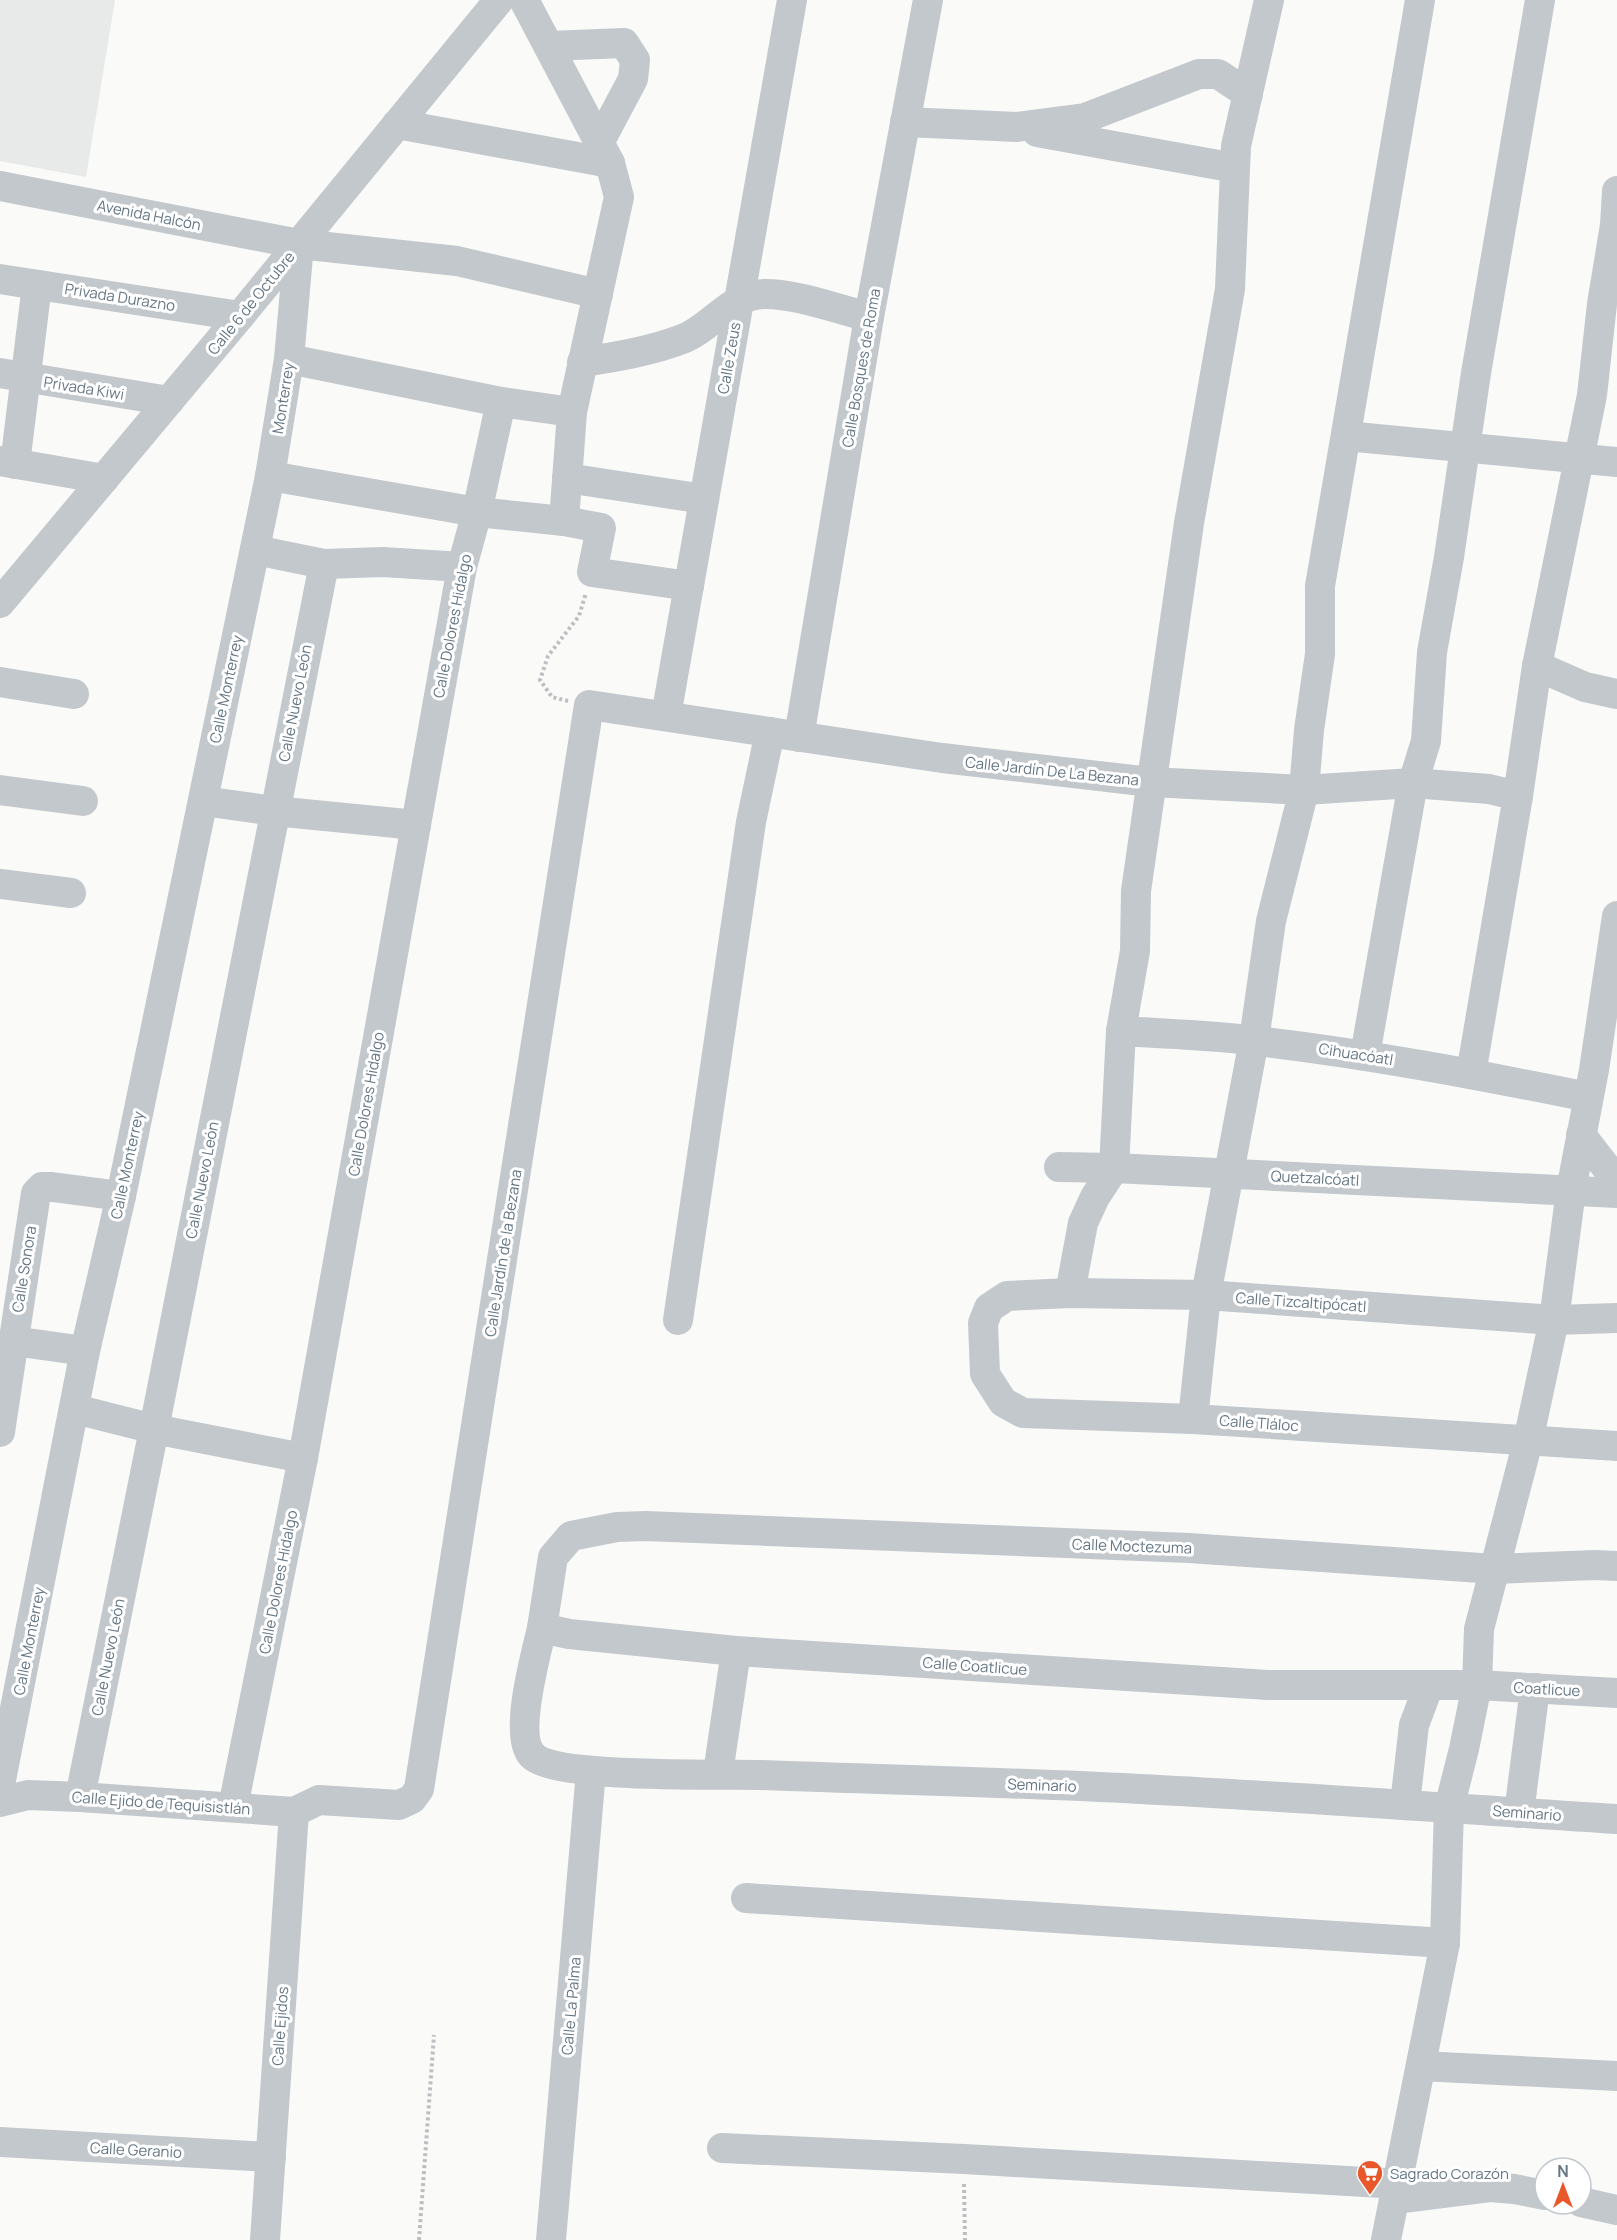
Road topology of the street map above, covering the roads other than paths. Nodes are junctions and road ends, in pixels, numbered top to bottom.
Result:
1 (498, 0) edge
2 (524, 0) edge
3 (792, 0) edge
4 (928, 0) edge
5 (1269, 0) edge
6 (1420, 0) edge
7 (1540, 0) edge
8 (549, 46) junction
9 (1248, 94) junction
10 (905, 122) junction
11 (397, 124) junction
12 (1082, 129) junction
13 (605, 153) junction
14 (1235, 168) junction
15 (0, 186) edge
16 (1617, 192) edge
17 (299, 244) junction
18 (0, 279) edge
19 (37, 285) junction
20 (598, 294) junction
21 (739, 300) junction
22 (240, 316) junction
23 (869, 317) junction
24 (289, 359) junction
25 (582, 363) junction
26 (13, 376) edge
27 (168, 401) junction
28 (501, 402) junction
29 (572, 412) junction
30 (1346, 436) junction
31 (1465, 447) junction
32 (1579, 459) junction
33 (7, 462) edge
34 (1617, 462) edge
35 (270, 476) junction
36 (567, 478) junction
37 (104, 479) junction
38 (612, 485) junction
39 (704, 499) junction
40 (477, 512) junction
41 (564, 521) junction
42 (601, 528) junction
43 (255, 550) junction
44 (324, 564) junction
45 (462, 567) junction
46 (689, 586) junction
47 (5, 589) edge
48 (1537, 666) junction
49 (0, 682) edge
50 (74, 694) dead end
51 (1617, 694) edge
52 (589, 705) joint
53 (666, 716) junction
54 (785, 735) junction
55 (1152, 782) junction
56 (1413, 783) junction
57 (0, 790) edge
58 (1304, 790) junction
59 (1518, 796) junction
60 (83, 801) dead end
61 (203, 801) junction
62 (274, 811) junction
63 (416, 825) junction
64 (0, 884) edge
65 (71, 893) dead end
66 (1617, 916) edge
67 (1121, 1031) junction
68 (1254, 1040) junction
69 (1365, 1055) junction
70 (1472, 1074) junction
71 (1600, 1079) edge
72 (1581, 1135) junction
73 (1059, 1167) dead end
74 (1114, 1168) junction
75 (1228, 1174) junction
76 (1617, 1180) edge
77 (1571, 1190) junction
78 (1617, 1193) edge
79 (121, 1196) junction
80 (1070, 1293) junction
81 (1206, 1295) junction
82 (989, 1308) joint
83 (1617, 1318) edge
84 (678, 1320) dead end
85 (1554, 1320) junction
86 (13, 1341) junction
87 (85, 1351) junction
88 (75, 1410) junction
89 (1193, 1419) junction
90 (154, 1429) junction
91 (0, 1432) edge
92 (1528, 1441) junction
93 (1617, 1446) edge
94 (303, 1458) junction
95 (1617, 1566) edge
96 (1495, 1569) junction
97 (542, 1628) junction
98 (736, 1651) junction
99 (1397, 1685) junction
100 (1429, 1685) junction
101 (1488, 1686) junction
102 (1535, 1688) junction
103 (1617, 1693) edge
104 (1414, 1725) junction
105 (1530, 1725) junction
106 (591, 1771) junction
107 (718, 1773) junction
108 (7, 1789) edge
109 (80, 1797) junction
110 (1405, 1804) junction
111 (233, 1807) junction
112 (1449, 1808) junction
113 (294, 1812) junction
114 (1519, 1813) junction
115 (1617, 1818) edge
116 (746, 1898) dead end
117 (1445, 1943) junction
118 (1421, 2066) junction
119 (1617, 2076) edge
120 (0, 2142) edge
121 (722, 2148) dead end
122 (271, 2157) junction
123 (1397, 2192) junction
124 (1533, 2193) edge
125 (1593, 2205) edge
126 (1617, 2210) edge
127 (265, 2240) edge
128 (551, 2240) edge
129 (1386, 2240) edge

1 - 11 street, Calle 6 de Octubre
2 - 8 street
3 - 21 street, Calle Zeus
4 - 10 street, Calle Bosques de Roma
5 - 9 street
6 - 30 street
7 - 31 street
8 - 13 street
8 - 13 street
9 - 12 street
9 - 14 street
10 - 12 street
10 - 23 street, Calle Bosques de Roma
11 - 13 street
11 - 17 street, Calle 6 de Octubre
12 - 14 street
13 - 20 street
14 - 55 street
15 - 17 street, Avenida Halcón
16 - 32 street
17 - 20 street, Avenida Halcón
17 - 22 street, Calle 6 de Octubre
17 - 24 street, Monterrey
18 - 19 street, Privada Durazno
19 - 22 street, Privada Durazno
19 - 26 street
20 - 25 street
21 - 23 street
21 - 25 street
21 - 39 street, Calle Zeus
22 - 27 street, Calle 6 de Octubre
23 - 54 street, Calle Bosques de Roma
24 - 28 street
24 - 35 street, Monterrey
25 - 29 street
26 - 27 street, Privada Kiwi
26 - 33 street
27 - 37 street, Calle 6 de Octubre
28 - 29 street
28 - 40 street, Calle Dolores Hidalgo
29 - 36 street
30 - 31 street
30 - 58 street
31 - 32 street
31 - 56 street
32 - 34 street
32 - 48 street
33 - 37 street
35 - 40 street
35 - 43 street, Monterrey
36 - 38 street
36 - 41 street
37 - 47 street, Calle 6 de Octubre
38 - 39 street
38 - 42 street
39 - 46 street, Calle Zeus
40 - 41 street
40 - 45 street, Calle Dolores Hidalgo
41 - 42 street
42 - 46 street
43 - 44 street
43 - 61 street, Calle Monterrey
44 - 45 street
44 - 62 street, Calle Nuevo León
45 - 63 street, Calle Dolores Hidalgo
46 - 53 street, Calle Zeus
48 - 51 street
48 - 59 street
49 - 50 street
52 - 53 street, Calle Jardín De La Bezana
52 - 113 street, Calle Jardín de la Bezana
53 - 54 street, Calle Jardín De La Bezana
54 - 55 street, Calle Jardín De La Bezana
54 - 84 street, Calle Bosques de Roma
55 - 58 street, Calle Jardín De La Bezana
55 - 67 street
56 - 58 street, Calle Jardín De La Bezana
56 - 59 street, Calle Jardín De La Bezana
56 - 69 street
57 - 60 street
58 - 68 street
59 - 70 street
61 - 62 street
61 - 79 street, Calle Monterrey
62 - 63 street
62 - 90 street, Calle Nuevo León
63 - 94 street, Calle Dolores Hidalgo
64 - 65 street
66 - 71 street
67 - 68 street, Cihuacóatl
67 - 74 street
68 - 69 street, Cihuacóatl
68 - 75 street
69 - 70 street, Cihuacóatl
70 - 71 street, Cihuacóatl
71 - 72 street
72 - 76 street
72 - 77 street
73 - 74 street, Quetzalcóatl
74 - 75 street, Quetzalcóatl
74 - 80 street
75 - 77 street, Quetzalcóatl
75 - 81 street
77 - 78 street, Quetzalcóatl
77 - 85 street
79 - 86 street, Calle Sonora
79 - 87 street, Calle Monterrey
80 - 81 street, Calle Tizcaltipócatl
80 - 82 street, Calle Tizcaltipócatl
81 - 85 street, Calle Tizcaltipócatl
81 - 89 street
82 - 89 street, Calle Tláloc
83 - 85 street, Calle Tizcaltipócatl
85 - 92 street
86 - 87 street
86 - 91 street, Calle Sonora
87 - 88 street, Calle Monterrey
88 - 90 street
88 - 108 street, Calle Monterrey
89 - 92 street, Calle Tláloc
90 - 94 street
90 - 109 street, Calle Nuevo León
92 - 93 street, Calle Tláloc
92 - 96 street
94 - 111 street, Calle Dolores Hidalgo
95 - 96 street, Calle Moctezuma
96 - 97 street, Calle Moctezuma
96 - 101 street
97 - 98 street, Calle Coatlicue
97 - 106 street, Seminario
98 - 99 street, Calle Coatlicue
98 - 107 street
99 - 100 street, Calle Coatlicue
99 - 104 street
100 - 101 street, Calle Coatlicue
100 - 104 street
101 - 102 street, Coatlicue
101 - 105 street
101 - 112 street
102 - 103 street, Coatlicue
102 - 105 street
104 - 110 street
105 - 114 street
106 - 107 street, Seminario
106 - 128 street, Calle La Palma
107 - 110 street, Seminario
108 - 109 street, Calle Ejido de Tequisistlán
109 - 111 street, Calle Ejido de Tequisistlán
110 - 112 street, Seminario
111 - 113 street, Calle Ejido de Tequisistlán
112 - 114 street, Seminario
112 - 117 street
113 - 122 street, Calle Ejidos
114 - 115 street, Seminario
116 - 117 street
117 - 118 street
118 - 119 street
118 - 123 street
120 - 122 street, Calle Geranio
121 - 123 street
122 - 127 street, Calle Ejidos
123 - 124 street
123 - 129 street
125 - 126 street

